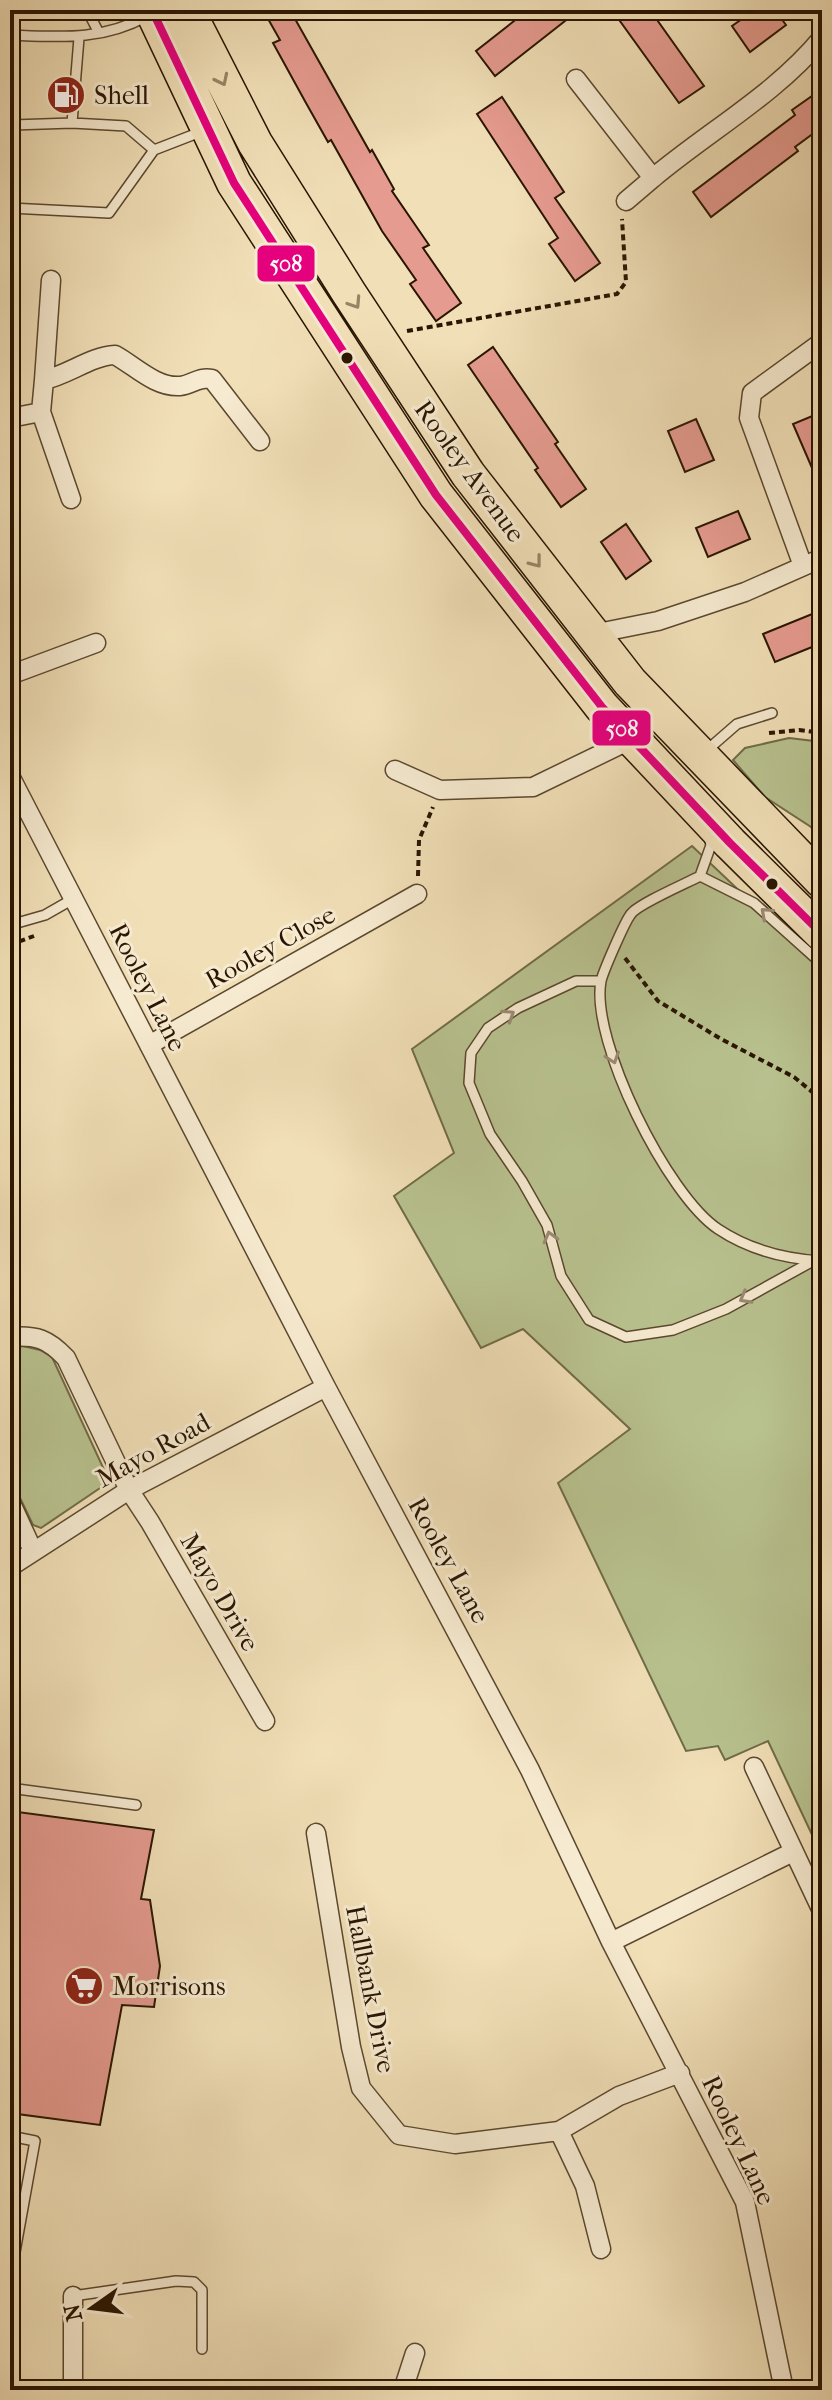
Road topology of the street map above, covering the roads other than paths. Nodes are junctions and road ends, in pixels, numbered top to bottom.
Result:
1 (87, 10) edge
2 (187, 10) edge
3 (153, 11) edge
4 (99, 33) junction
5 (10, 35) edge
6 (79, 38) junction
7 (822, 38) edge
8 (576, 79) dead end
9 (72, 123) junction
10 (210, 128) junction
11 (154, 150) junction
12 (653, 178) junction
13 (10, 179) edge
14 (626, 201) road end
15 (10, 208) edge
16 (51, 280) dead end
17 (822, 342) edge
18 (44, 380) junction
19 (41, 412) junction
20 (10, 418) edge
21 (260, 441) dead end
22 (71, 499) dead end
23 (822, 558) edge
24 (803, 566) junction
25 (593, 634) junction
26 (96, 643) dead end
27 (10, 675) edge
28 (772, 713) dead end
29 (632, 739) junction
30 (700, 756) junction
31 (395, 770) dead end
32 (10, 776) edge
33 (707, 818) junction
34 (700, 876) junction
35 (822, 881) edge
36 (417, 894) road end
37 (73, 899) junction
38 (10, 925) edge
39 (822, 934) edge
40 (822, 964) edge
41 (601, 981) junction
42 (149, 1045) junction
43 (818, 1261) edge
44 (10, 1337) edge
45 (326, 1387) junction
46 (129, 1490) junction
47 (10, 1501) edge
48 (33, 1551) junction
49 (10, 1567) edge
50 (265, 1721) dead end
51 (754, 1767) dead end
52 (10, 1788) edge
53 (136, 1805) dead end
54 (316, 1833) dead end
55 (793, 1852) junction
56 (822, 1911) edge
57 (611, 1942) junction
58 (680, 2073) junction
59 (559, 2131) junction
60 (10, 2136) edge
61 (601, 2249) dead end
62 (10, 2280) edge
63 (73, 2296) joint
64 (202, 2349) dead end
65 (415, 2353) dead end
66 (73, 2390) edge
67 (403, 2390) edge
68 (784, 2390) edge

1 - 4 lane
2 -> 25 highway, Rooley Avenue
3 - 4 lane
3 - 10 highway, Rooley Avenue
4 - 6 lane
5 - 6 lane
6 - 9 lane
7 - 12 street
8 - 12 street
9 - 11 lane
9 - 13 lane
10 - 11 lane
10 - 29 highway, Rooley Avenue
11 - 15 lane
12 - 14 street
16 - 18 street
17 - 24 street
18 - 19 street
18 - 21 street
19 - 20 street
19 - 22 street
23 - 24 street
24 - 25 street
25 - 30 highway, Rooley Avenue
26 - 27 street
28 - 30 lane
29 - 31 street
29 - 33 highway, Rooley Avenue
30 - 35 highway, Rooley Avenue
32 - 37 street, Rooley Lane
33 - 34 lane
33 - 39 highway, Rooley Avenue
40 -> 34 lane
34 - 41 lane
36 - 42 street, Rooley Close
37 - 38 lane
37 - 42 street, Rooley Lane
41 -> 43 lane
43 -> 41 lane
42 - 45 street, Rooley Lane
44 - 46 street, Mayo Drive
45 - 46 street, Mayo Road
45 - 57 street, Rooley Lane
46 - 48 street, Mayo Road
46 - 50 street, Mayo Drive
47 - 48 street
48 - 49 street, Mayo Road
51 - 55 street
52 - 53 lane
54 - 59 street, Hallbank Drive
55 - 56 street
55 - 57 street
57 - 58 street, Rooley Lane
58 - 59 street, Hallbank Drive
58 - 68 street, Rooley Lane
59 - 61 street
60 - 62 lane
63 - 64 lane
63 - 66 street
65 - 67 street

